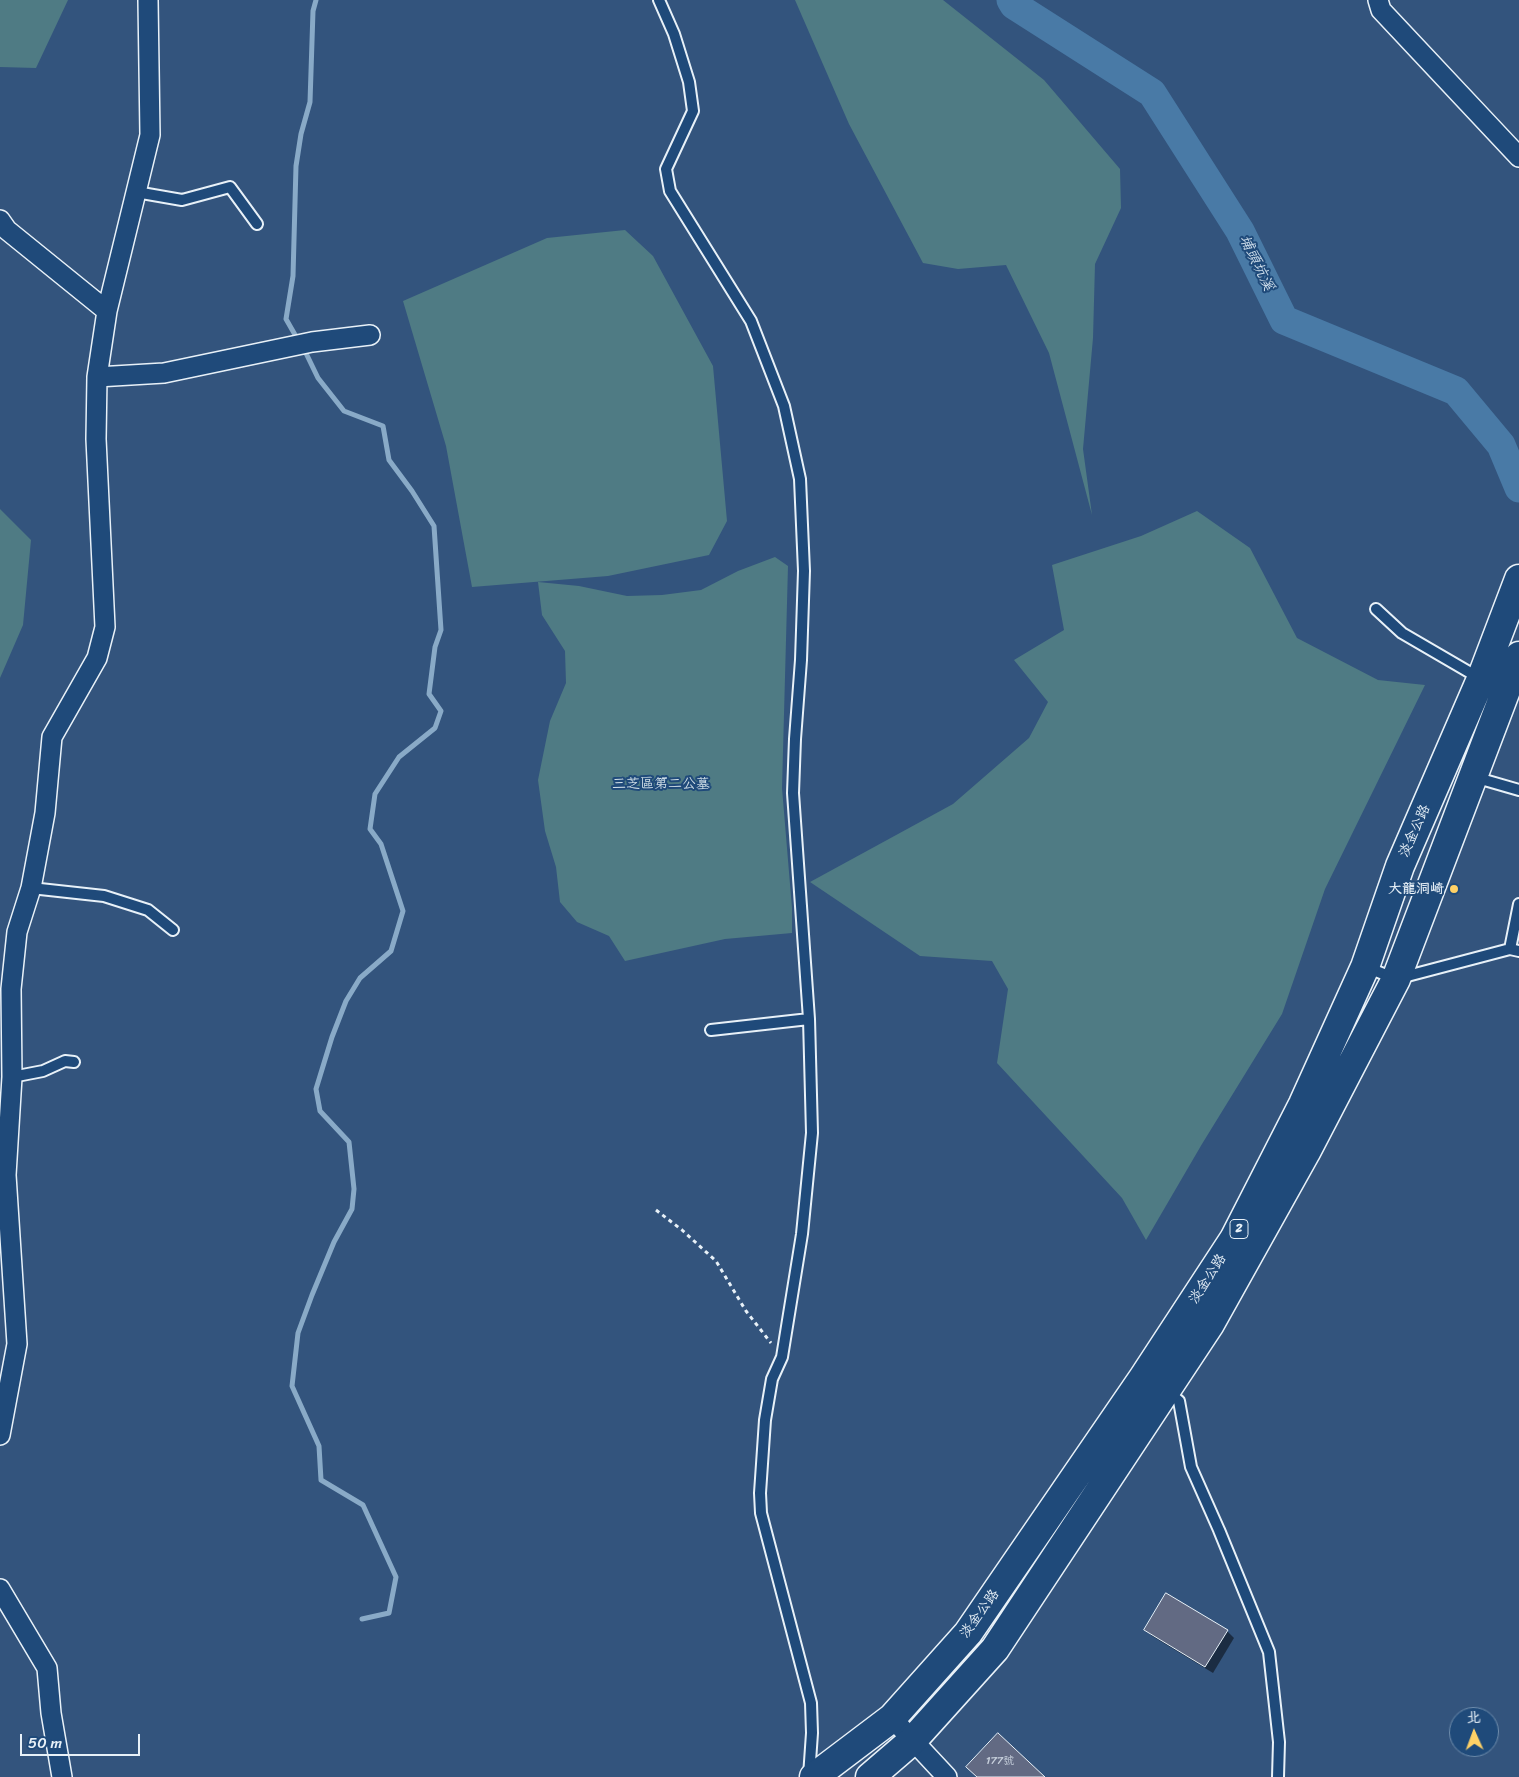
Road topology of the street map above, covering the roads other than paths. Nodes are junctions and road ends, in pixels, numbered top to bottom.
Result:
1 (148, 0) edge
2 (658, 0) edge
3 (1378, 0) edge
4 (1519, 156) edge
5 (136, 192) junction
6 (0, 220) edge
7 (257, 224) dead end
8 (108, 311) junction
9 (370, 335) dead end
10 (97, 377) junction
11 (1517, 583) edge
12 (1376, 609) dead end
13 (1519, 656) edge
14 (1481, 679) junction
15 (1473, 777) junction
16 (1519, 790) edge
17 (31, 888) junction
18 (1519, 904) edge
19 (174, 930) dead end
20 (1514, 950) edge
21 (1365, 967) junction
22 (1396, 979) junction
23 (810, 1019) junction
24 (711, 1030) dead end
25 (74, 1062) dead end
26 (12, 1077) junction
27 (1154, 1384) junction
28 (0, 1434) edge
29 (0, 1589) edge
30 (892, 1718) junction
31 (913, 1740) junction
32 (62, 1777) edge
33 (809, 1777) edge
34 (814, 1777) edge
35 (870, 1777) edge
36 (947, 1777) edge
37 (1278, 1777) edge

1 - 5 street
2 - 23 lane
3 - 4 street
5 - 7 lane
5 - 8 street
6 - 8 street
8 - 10 street
9 - 10 street
10 - 17 street
11 - 14 main road, 淡金公路 / 2
12 - 14 lane
13 - 15 main road, 淡金公路 / 2
14 - 21 main road, 淡金公路 / 2
15 - 16 lane
15 - 22 main road, 淡金公路 / 2
17 - 19 lane
17 - 26 street
18 - 20 lane
20 - 22 lane
21 - 22 lane
21 - 27 main road, 淡金公路 / 2
22 - 27 main road, 淡金公路 / 2
23 - 24 lane
23 - 33 lane
25 - 26 lane
26 - 28 street
27 - 30 main road, 淡金公路 / 2
27 - 31 main road, 淡金公路 / 2
27 - 37 lane
29 - 32 street
30 - 31 street
30 - 34 main road, 淡金公路 / 2
31 - 35 main road, 淡金公路 / 2
31 - 36 street

